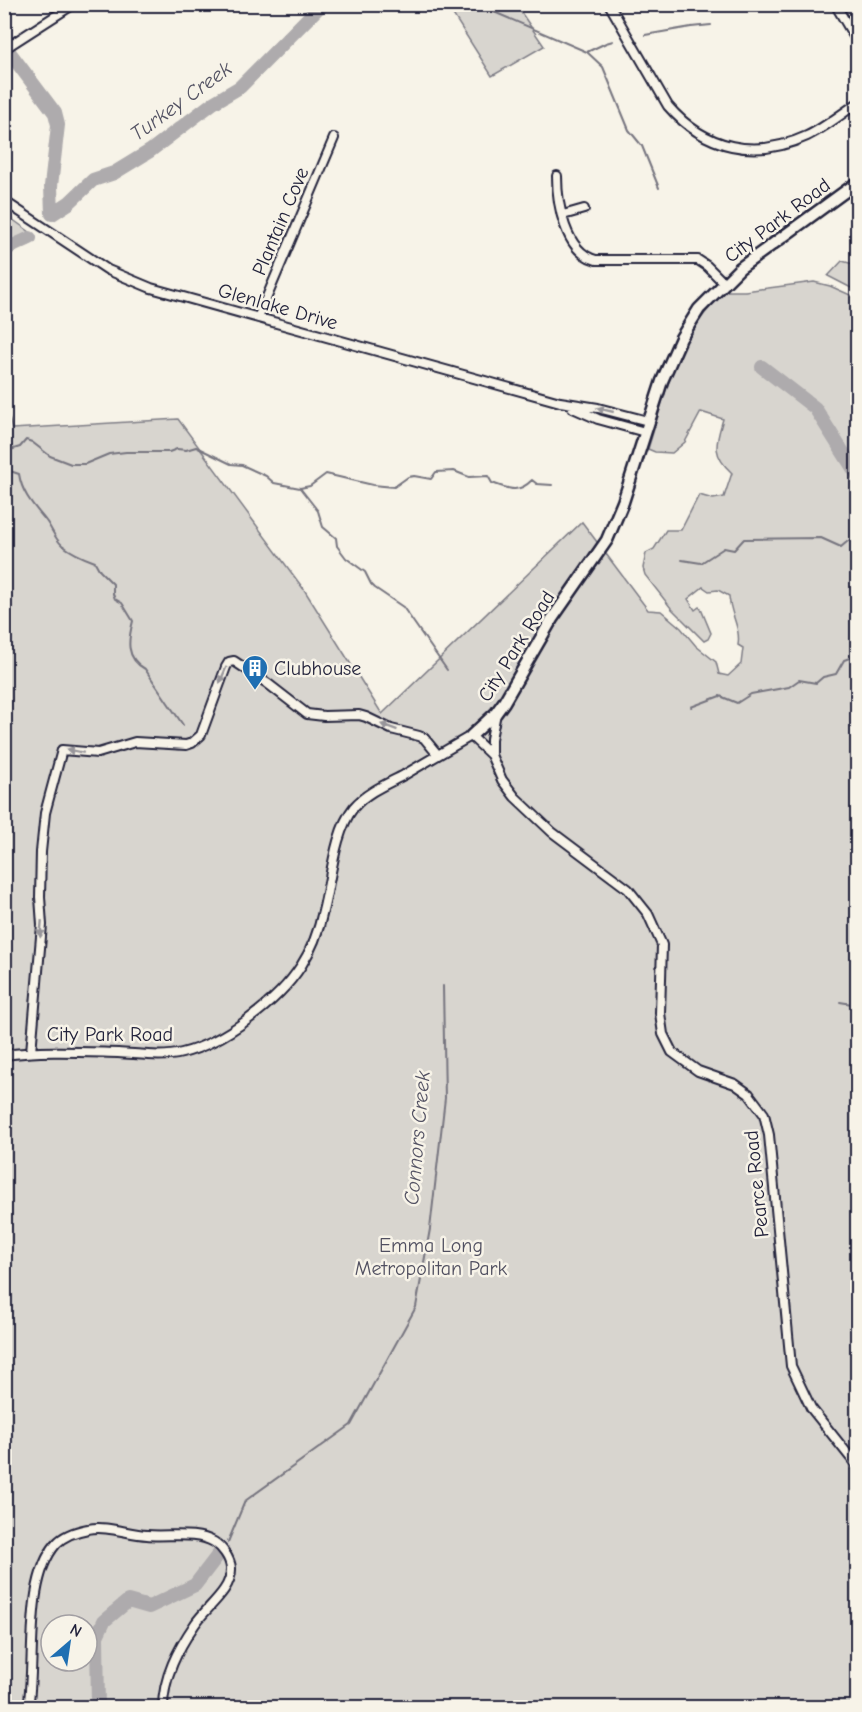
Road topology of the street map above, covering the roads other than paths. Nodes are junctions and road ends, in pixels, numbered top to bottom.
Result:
1 (75, 4) edge
2 (609, 4) edge
3 (835, 4) edge
4 (846, 4) edge
5 (858, 20) edge
6 (858, 43) edge
7 (4, 49) edge
8 (858, 103) edge
9 (334, 138) dead end
10 (556, 176) dead end
11 (858, 182) edge
12 (4, 201) edge
13 (584, 209) dead end
14 (563, 215) junction
15 (724, 283) junction
16 (258, 318) junction
17 (646, 426) junction
18 (496, 714) junction
19 (471, 736) junction
20 (438, 755) junction
21 (491, 755) junction
22 (31, 1052) junction
23 (4, 1055) edge
24 (858, 1467) edge
25 (28, 1707) edge
26 (163, 1707) edge

1 - 7 street
2 - 8 street
3 - 6 street
4 - 5 street
9 - 16 street, Plantain Cove
10 - 14 street
11 - 15 street, City Park Road
12 - 16 street, Glenlake Drive
13 - 14 street
14 - 15 street
15 - 17 street, City Park Road
16 - 17 street, Glenlake Drive
17 - 18 street, City Park Road
18 - 19 street, City Park Road
18 - 21 street
19 - 20 street, City Park Road
19 - 21 street
20 - 22 street, City Park Road
20 -> 22 street
21 - 24 street, Pearce Road
22 - 23 street, City Park Road
25 - 26 street

